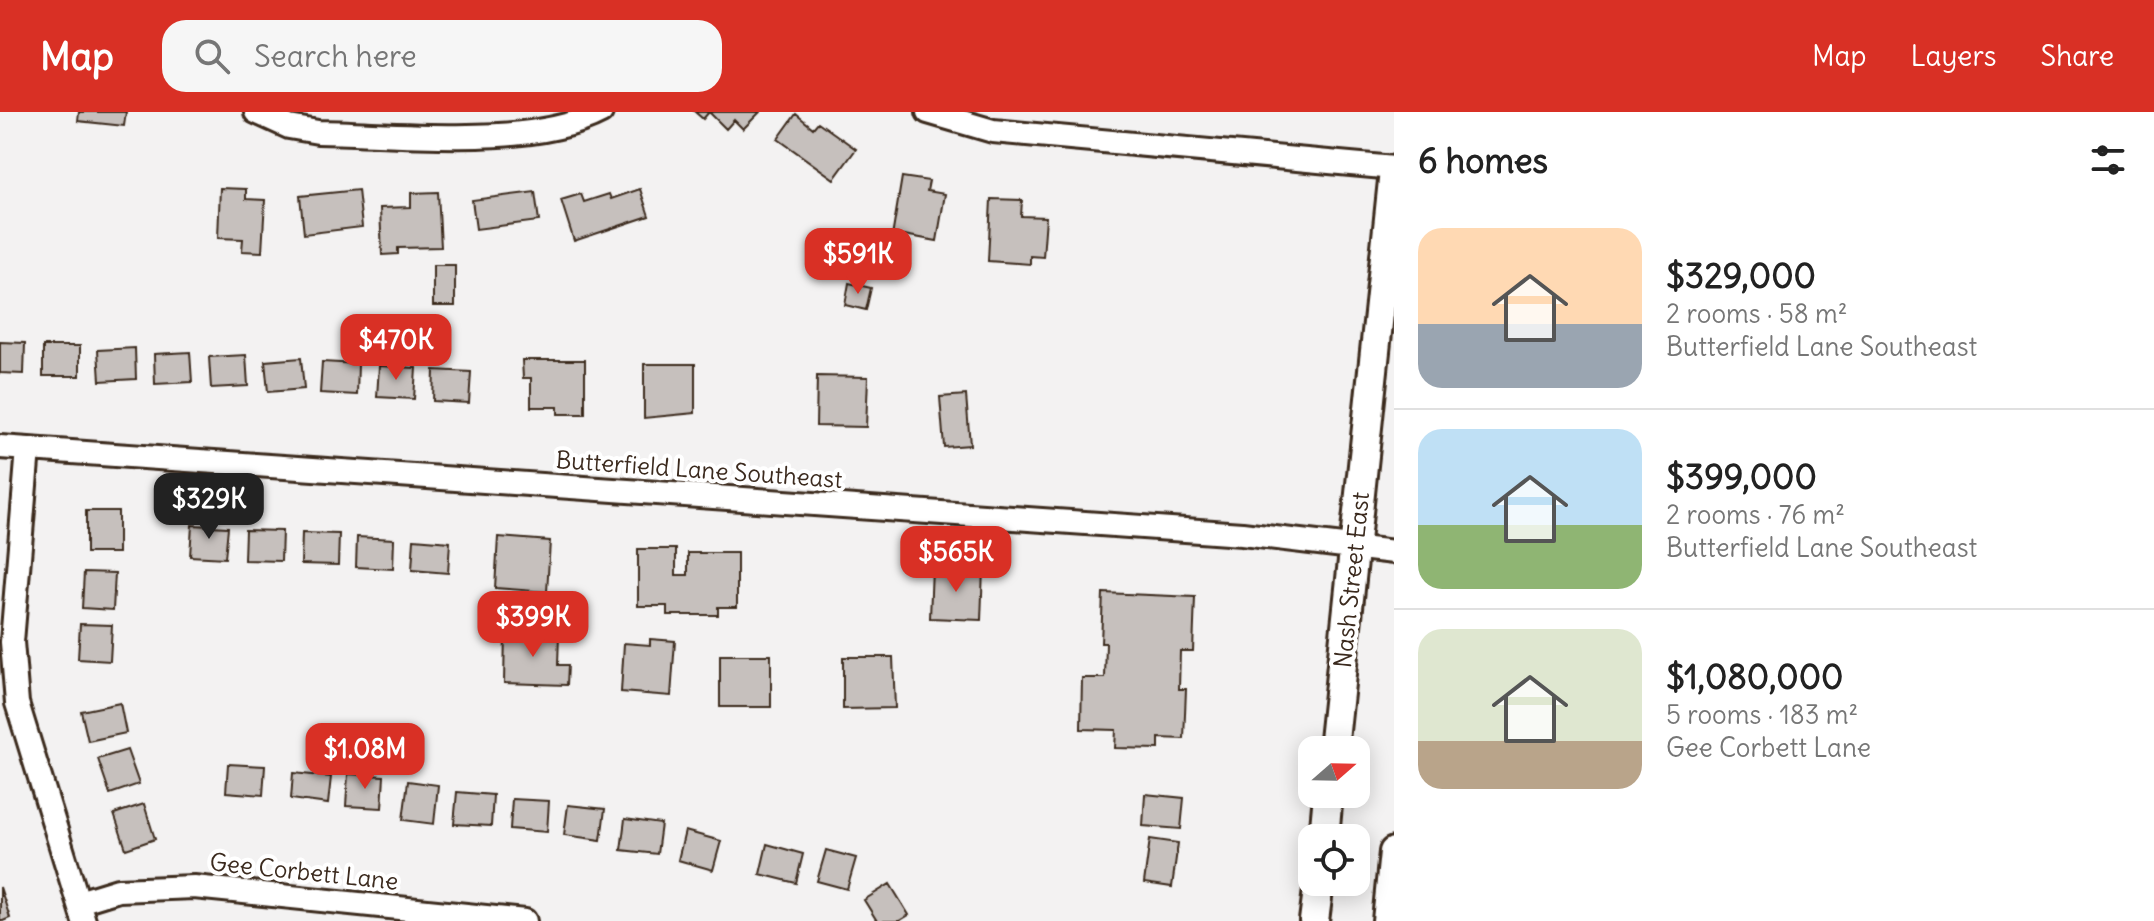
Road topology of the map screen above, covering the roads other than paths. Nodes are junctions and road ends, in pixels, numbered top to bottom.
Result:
1 (256, 112) edge
2 (601, 112) edge
3 (928, 112) edge
4 (1394, 170) edge
5 (0, 447) edge
6 (28, 449) junction
7 (1356, 548) junction
8 (1394, 552) edge
9 (1335, 736) edge
10 (1394, 852) edge
11 (1317, 896) edge
12 (82, 912) edge
13 (525, 921) edge
14 (1314, 921) edge
15 (1387, 921) edge

1 - 2 street
3 - 4 street
4 - 7 main road, Nash Street East
5 - 6 street, Butterfield Lane Southeast
6 - 7 street, Butterfield Lane Southeast
6 - 12 street
7 - 8 street, Butterfield Lane Southeast
7 - 9 main road, Nash Street East
10 - 15 main road
11 - 14 main road
12 - 13 street, Gee Corbett Lane

